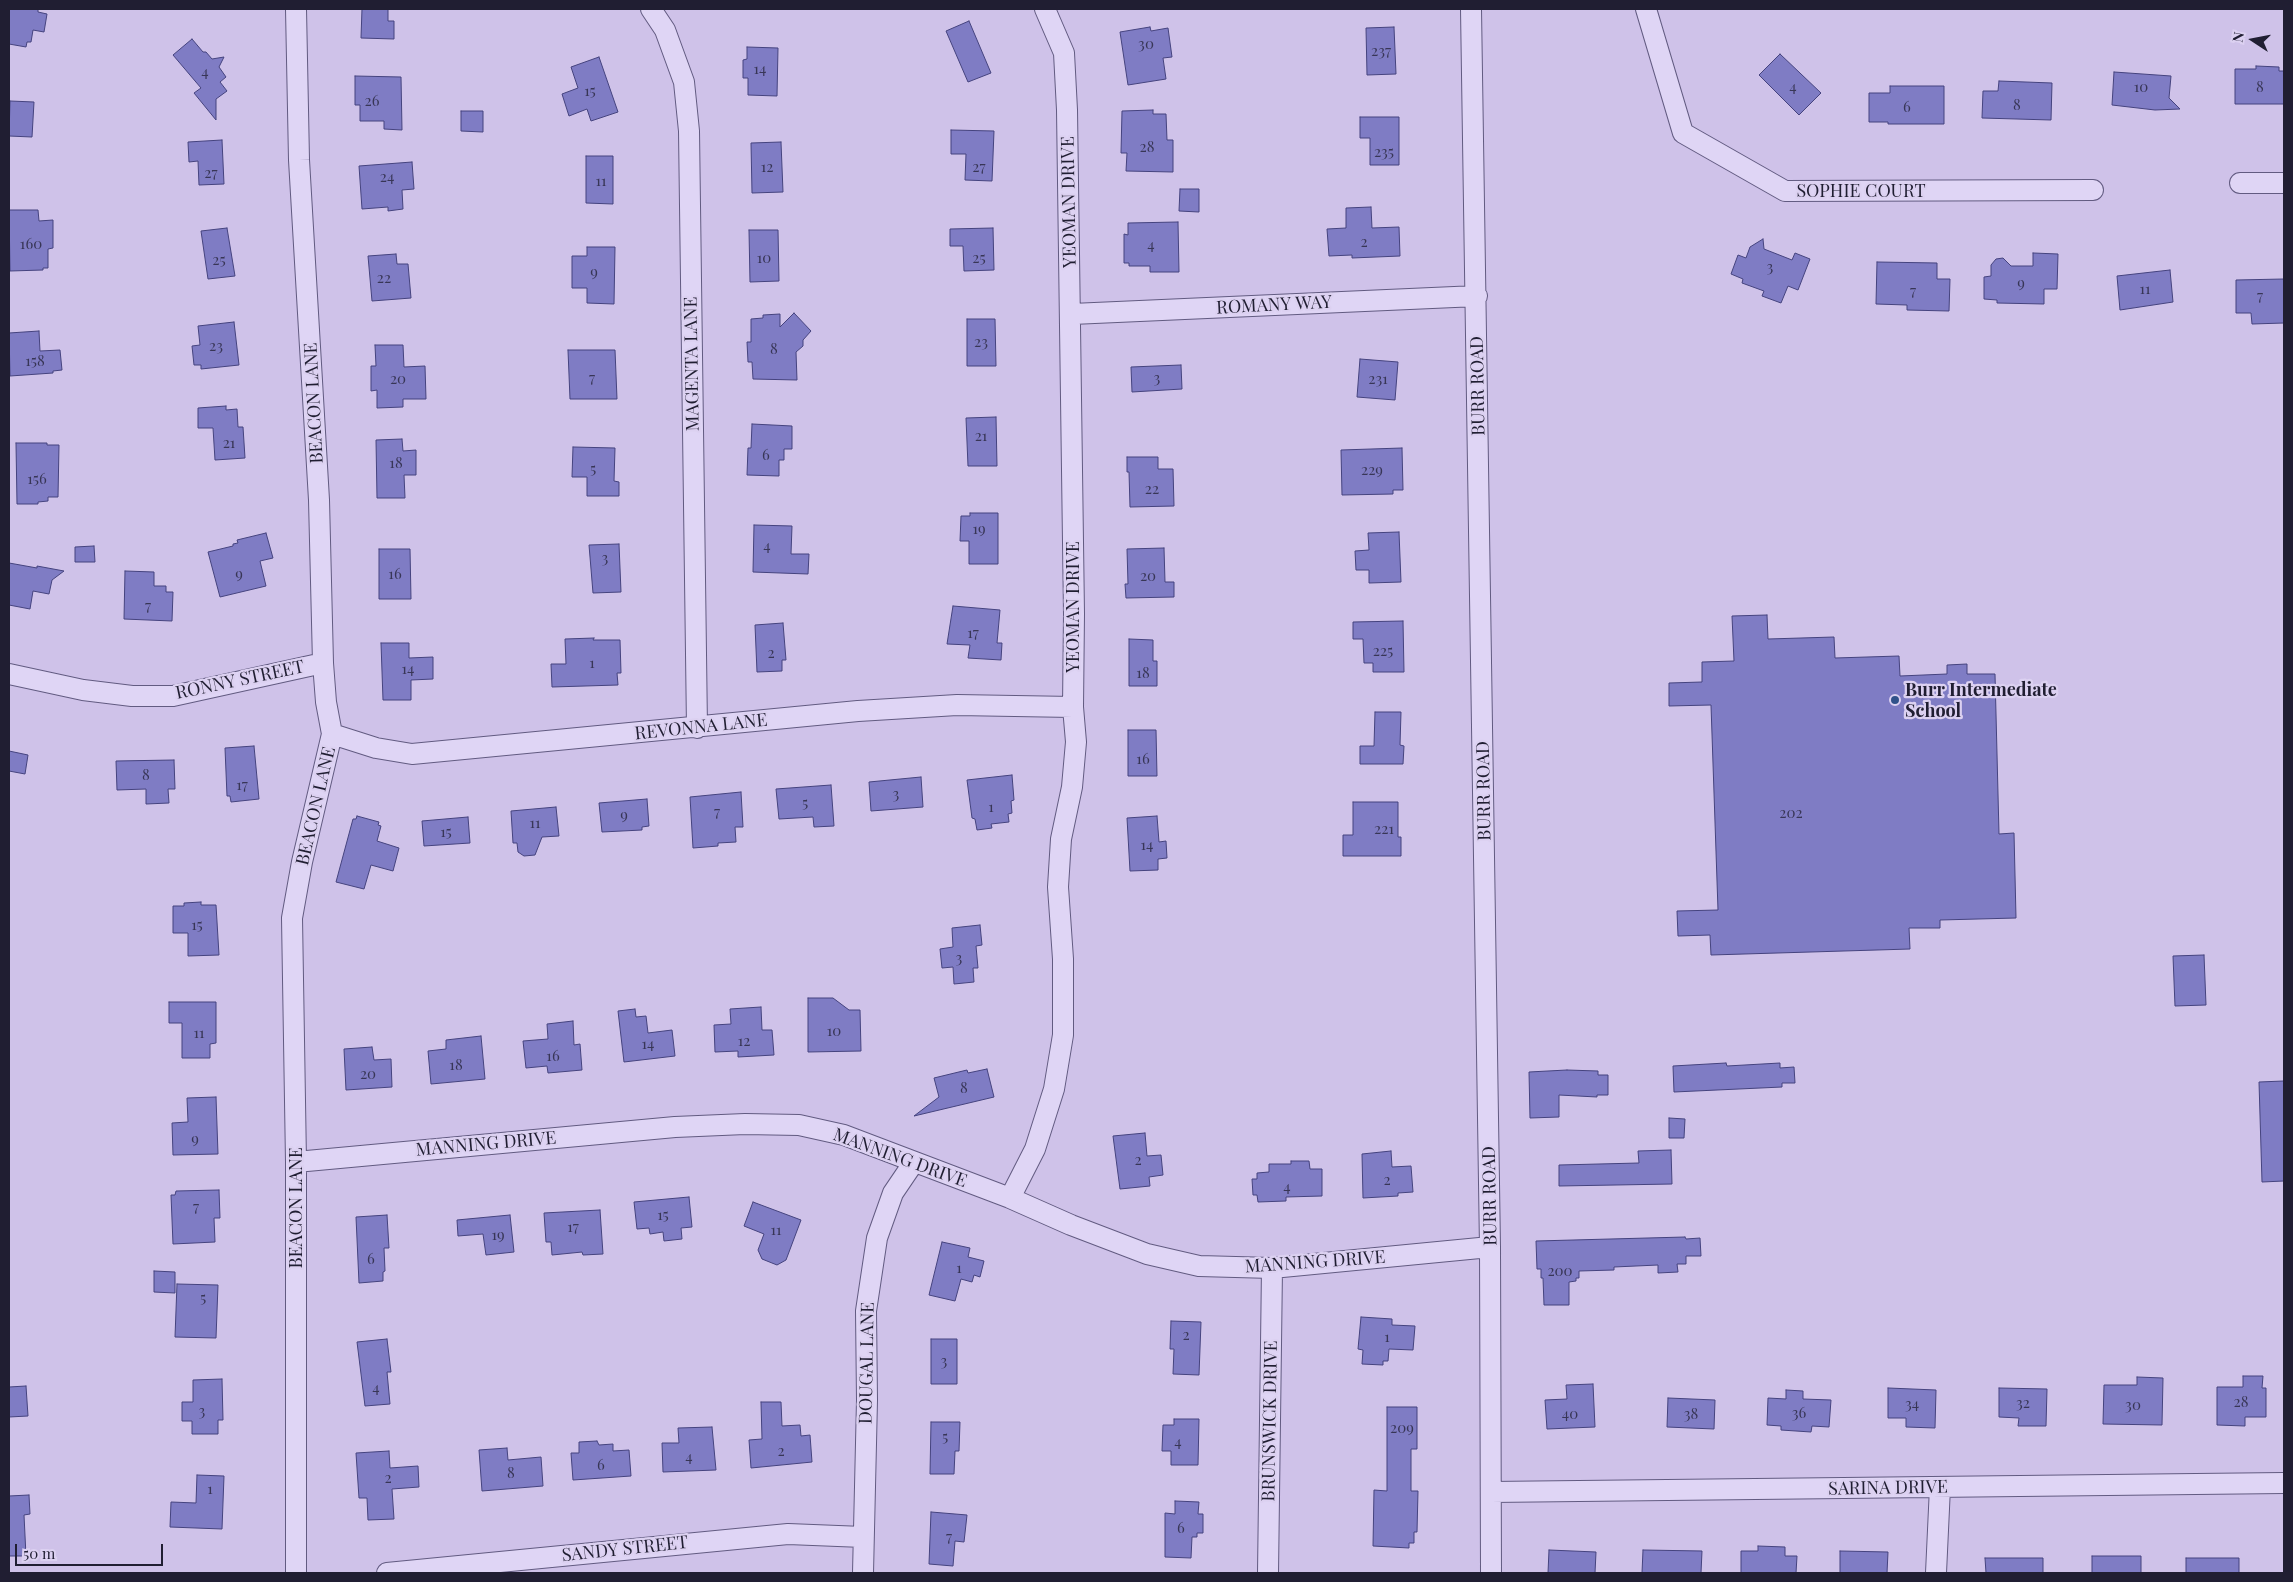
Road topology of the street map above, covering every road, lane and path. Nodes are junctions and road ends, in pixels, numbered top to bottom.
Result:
1 (296, 9) edge
2 (651, 9) edge
3 (1045, 9) edge
4 (1471, 9) edge
5 (1646, 9) edge
6 (2240, 183) dead end
7 (2284, 183) edge
8 (2094, 190) dead end
9 (1476, 296) junction
10 (1072, 314) junction
11 (323, 663) junction
12 (9, 674) edge
13 (1073, 706) junction
14 (697, 728) junction
15 (332, 734) junction
16 (296, 1162) junction
17 (914, 1162) junction
18 (1010, 1198) junction
19 (1490, 1247) junction
20 (1272, 1268) junction
21 (2284, 1483) edge
22 (1940, 1487) junction
23 (1491, 1492) junction
24 (863, 1537) junction
25 (296, 1573) edge
26 (387, 1573) edge
27 (862, 1573) edge
28 (1268, 1573) edge
29 (1491, 1573) edge
30 (1936, 1573) edge

1 - 11 street, BEACON LANE
2 - 14 street, MAGENTA LANE
3 - 10 street, YEOMAN DRIVE
4 - 9 street, BURR ROAD
5 - 8 street, SOPHIE COURT
6 - 7 street
9 - 10 street, ROMANY WAY
9 - 19 street, BURR ROAD
10 - 13 street, YEOMAN DRIVE
11 - 12 street, RONNY STREET
11 - 15 street, BEACON LANE
13 - 14 street, REVONNA LANE
13 - 18 street, YEOMAN DRIVE
14 - 15 street, REVONNA LANE
15 - 16 street, BEACON LANE
16 - 17 street, MANNING DRIVE
16 - 25 street, BEACON LANE
17 - 18 street, MANNING DRIVE
17 - 24 street, DOUGAL LANE
18 - 20 street, MANNING DRIVE
19 - 20 street, MANNING DRIVE
19 - 23 street, BURR ROAD
20 - 28 street, BRUNSWICK DRIVE
21 - 22 street, SARINA DRIVE
22 - 23 street, SARINA DRIVE
22 - 30 street
23 - 29 street, BURR ROAD
24 - 26 street, SANDY STREET
24 - 27 street, DOUGAL LANE

